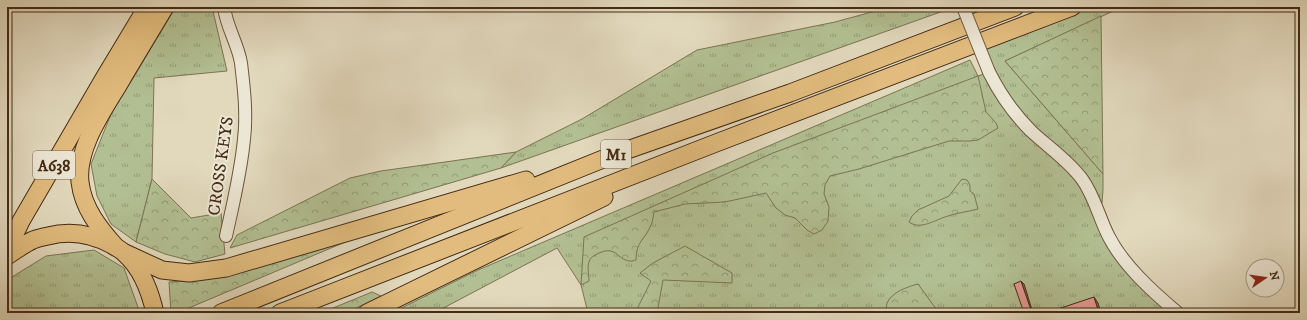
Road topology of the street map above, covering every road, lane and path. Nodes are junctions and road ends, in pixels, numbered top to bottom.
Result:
1 (139, 7) edge
2 (146, 7) edge
3 (165, 7) edge
4 (224, 7) edge
5 (963, 7) edge
6 (1015, 7) edge
7 (1072, 7) edge
8 (103, 80) junction
9 (716, 143) junction
10 (613, 155) junction
11 (226, 236) dead end
12 (120, 250) junction
13 (7, 251) edge
14 (7, 256) edge
15 (154, 310) edge
16 (221, 313) edge
17 (280, 313) edge
18 (367, 313) edge
19 (1178, 313) edge

1 - 8 highway, A638
2 - 8 highway, A638
3 - 12 highway, A638
4 - 11 street, CROSS KEYS
5 - 19 street, bridge
6 - 10 highway, M1
7 - 9 highway, M1
8 - 13 highway, A638
9 - 17 highway, M1
9 - 18 highway
10 - 12 highway
10 - 16 highway, M1
12 - 14 highway, A638
12 - 15 highway, A638

